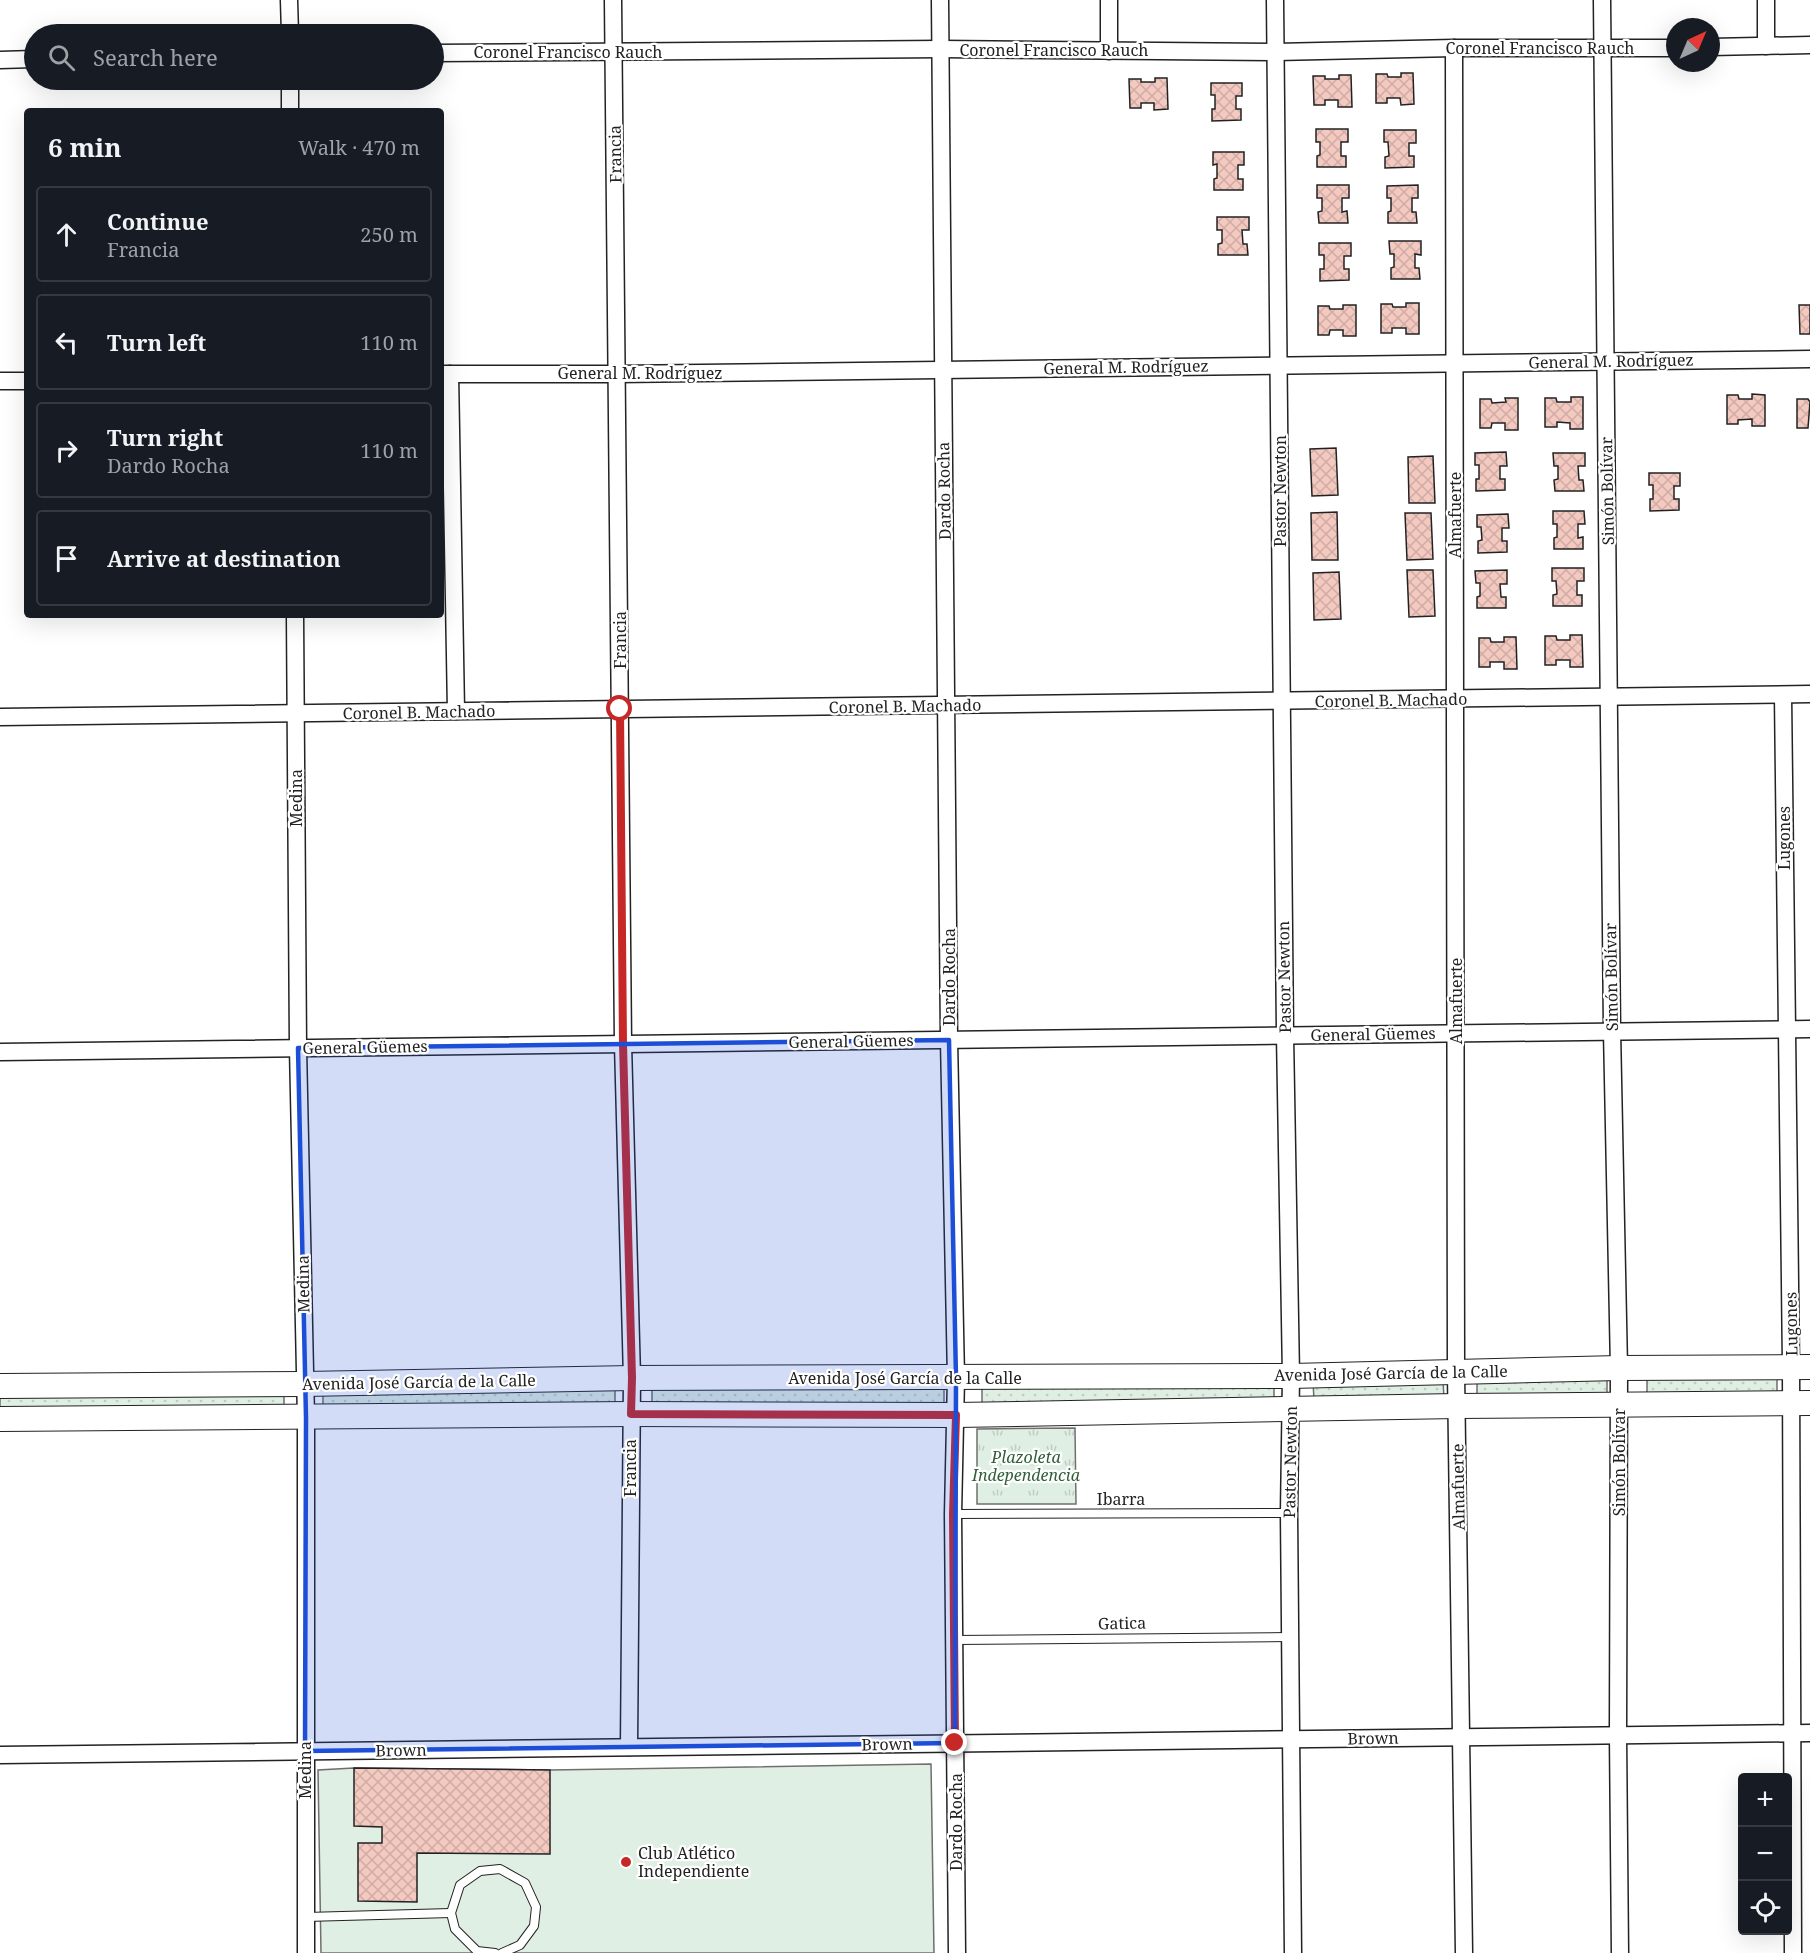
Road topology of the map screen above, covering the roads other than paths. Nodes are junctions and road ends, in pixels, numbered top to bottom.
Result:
1 (290, 0) edge
2 (613, 0) edge
3 (940, 0) edge
4 (1109, 0) edge
5 (1275, 0) edge
6 (1602, 0) edge
7 (1766, 0) edge
8 (290, 24) edge
9 (1810, 45) edge
10 (1766, 46) junction
11 (1720, 47) edge
12 (1454, 48) junction
13 (1666, 48) edge
14 (941, 49) junction
15 (1603, 49) junction
16 (1109, 51) junction
17 (614, 52) junction
18 (1276, 52) junction
19 (444, 53) edge
20 (24, 59) edge
21 (0, 60) edge
22 (290, 90) edge
23 (290, 108) edge
24 (1810, 359) edge
25 (1606, 361) junction
26 (1456, 363) junction
27 (1279, 365) junction
28 (943, 370) junction
29 (446, 374) edge
30 (617, 374) junction
31 (0, 381) edge
32 (24, 381) edge
33 (295, 618) edge
34 (1783, 694) junction
35 (1810, 694) edge
36 (1609, 697) junction
37 (1454, 699) junction
38 (1282, 701) junction
39 (946, 705) junction
40 (620, 709) junction
41 (456, 711) junction
42 (296, 713) junction
43 (0, 717) edge
44 (1786, 1029) junction
45 (1810, 1029) edge
46 (1612, 1031) junction
47 (1456, 1033) junction
48 (1285, 1035) junction
49 (949, 1040) junction
50 (623, 1044) junction
51 (298, 1048) junction
52 (0, 1052) edge
53 (1801, 1367) edge
54 (1619, 1368) junction
55 (1456, 1372) junction
56 (1291, 1376) junction
57 (632, 1378) junction
58 (956, 1378) junction
59 (304, 1384) junction
60 (0, 1386) edge
61 (1801, 1403) edge
62 (1619, 1404) junction
63 (1457, 1406) junction
64 (1291, 1410) junction
65 (631, 1414) junction
66 (956, 1415) junction
67 (306, 1418) junction
68 (0, 1419) edge
69 (1289, 1513) junction
70 (953, 1514) junction
71 (1290, 1637) junction
72 (954, 1640) junction
73 (1802, 1733) edge
74 (1618, 1735) junction
75 (1463, 1737) junction
76 (1291, 1739) junction
77 (955, 1743) junction
78 (629, 1747) junction
79 (305, 1751) junction
80 (0, 1755) edge
81 (451, 1913) junction
82 (306, 1917) junction
83 (306, 1953) edge
84 (495, 1953) edge
85 (502, 1953) edge
86 (957, 1953) edge
87 (1293, 1953) edge
88 (1464, 1953) edge
89 (1620, 1953) edge
90 (1793, 1953) edge

1 - 8 street
2 - 17 street, Francia
3 - 14 street, Dardo Rocha
4 - 16 street
5 - 18 street, Pastor Newton
6 - 15 street, Simón Bolívar
7 - 10 street
9 - 10 street
10 - 11 street
12 - 15 street, Coronel Francisco Rauch
12 - 18 street, Coronel Francisco Rauch
12 - 26 street, Almafuerte
13 - 15 street, Coronel Francisco Rauch
14 - 16 street, Coronel Francisco Rauch
14 - 17 street, Coronel Francisco Rauch
14 - 28 street, Dardo Rocha
15 - 25 street, Simón Bolívar
16 - 18 street, Coronel Francisco Rauch
17 - 19 street, Coronel Francisco Rauch
17 - 30 street, Francia
18 - 27 street, Pastor Newton
20 - 21 street
22 - 23 street
24 - 25 street, General M. Rodríguez
25 - 26 street, General M. Rodríguez
25 - 36 street, Simón Bolívar
26 - 27 street, General M. Rodríguez
26 - 37 street, Almafuerte
27 - 28 street, General M. Rodríguez
27 - 38 street, Pastor Newton
28 - 30 street, General M. Rodríguez
28 - 39 street, Dardo Rocha
29 - 30 street, General M. Rodríguez
29 - 41 street
30 - 40 street, Francia
31 - 32 street
33 - 42 street, Medina
34 - 35 street, Coronel B. Machado
34 - 36 street, Coronel B. Machado
34 - 44 street, Lugones
36 - 37 street, Coronel B. Machado
36 - 46 street, Simón Bolívar
37 - 38 street, Coronel B. Machado
37 - 47 street, Almafuerte
38 - 39 street, Coronel B. Machado
38 - 48 street, Pastor Newton
39 - 40 street, Coronel B. Machado
39 - 49 street, Dardo Rocha
40 - 41 street, Coronel B. Machado
40 - 50 street, Francia
41 - 42 street, Coronel B. Machado
42 - 43 street, Coronel B. Machado
42 - 51 street, Medina
44 - 45 street, General Güemes
44 - 46 street, General Güemes
44 - 53 street, Lugones
46 - 47 street, General Güemes
46 - 54 street, Simón Bolívar
47 - 48 street, General Güemes
47 - 55 street, Almafuerte
48 - 49 street, General Güemes
48 - 56 street, Pastor Newton
49 - 50 street, General Güemes
49 - 58 street, Dardo Rocha
50 - 51 street, General Güemes
50 - 57 street, Francia
51 - 52 street, General Güemes
51 - 59 street, Medina
53 - 54 main road, Avenida José García de la Calle
53 - 61 street, Lugones
54 - 55 main road, Avenida José García de la Calle
54 - 62 street, Simón Bolívar
55 - 56 main road, Avenida José García de la Calle
55 - 63 street, Almafuerte
56 - 58 main road, Avenida José García de la Calle
56 - 64 street, Pastor Newton
57 - 58 main road, Avenida José García de la Calle
57 - 59 main road, Avenida José García de la Calle
57 - 65 street, Francia
58 - 66 street, Dardo Rocha
59 - 60 main road, Avenida José García de la Calle
59 - 67 street, Medina
61 - 62 main road, Avenida José García de la Calle
61 - 73 street, Lugones
62 - 63 main road, Avenida José García de la Calle
62 - 74 street, Simón Bolívar
63 - 64 main road, Avenida José García de la Calle
63 - 75 street, Almafuerte
64 - 66 main road, Avenida José García de la Calle
64 - 69 street, Pastor Newton
65 - 66 main road, Avenida José García de la Calle
65 - 67 main road, Avenida José García de la Calle
65 - 78 street, Francia
66 - 70 street, Dardo Rocha
67 - 68 main road, Avenida José García de la Calle
67 - 79 street, Medina
69 - 70 lane, Ibarra
69 - 71 street, Pastor Newton
70 - 72 street, Dardo Rocha
71 - 72 lane, Gatica
71 - 76 street, Pastor Newton
72 - 77 street, Dardo Rocha
73 - 74 street, Brown
73 - 90 street, Lugones
74 - 75 street, Brown
74 - 89 street, Simón Bolívar
75 - 76 street, Brown
75 - 88 street, Almafuerte
76 - 77 street, Brown
76 - 87 street, Pastor Newton
77 - 78 street, Brown
77 - 86 street, Dardo Rocha
78 - 79 street, Brown
79 - 80 street, Brown
79 - 82 street, Medina
81 - 82 lane
81 - 84 lane
81 - 85 lane
82 - 83 street, Medina

